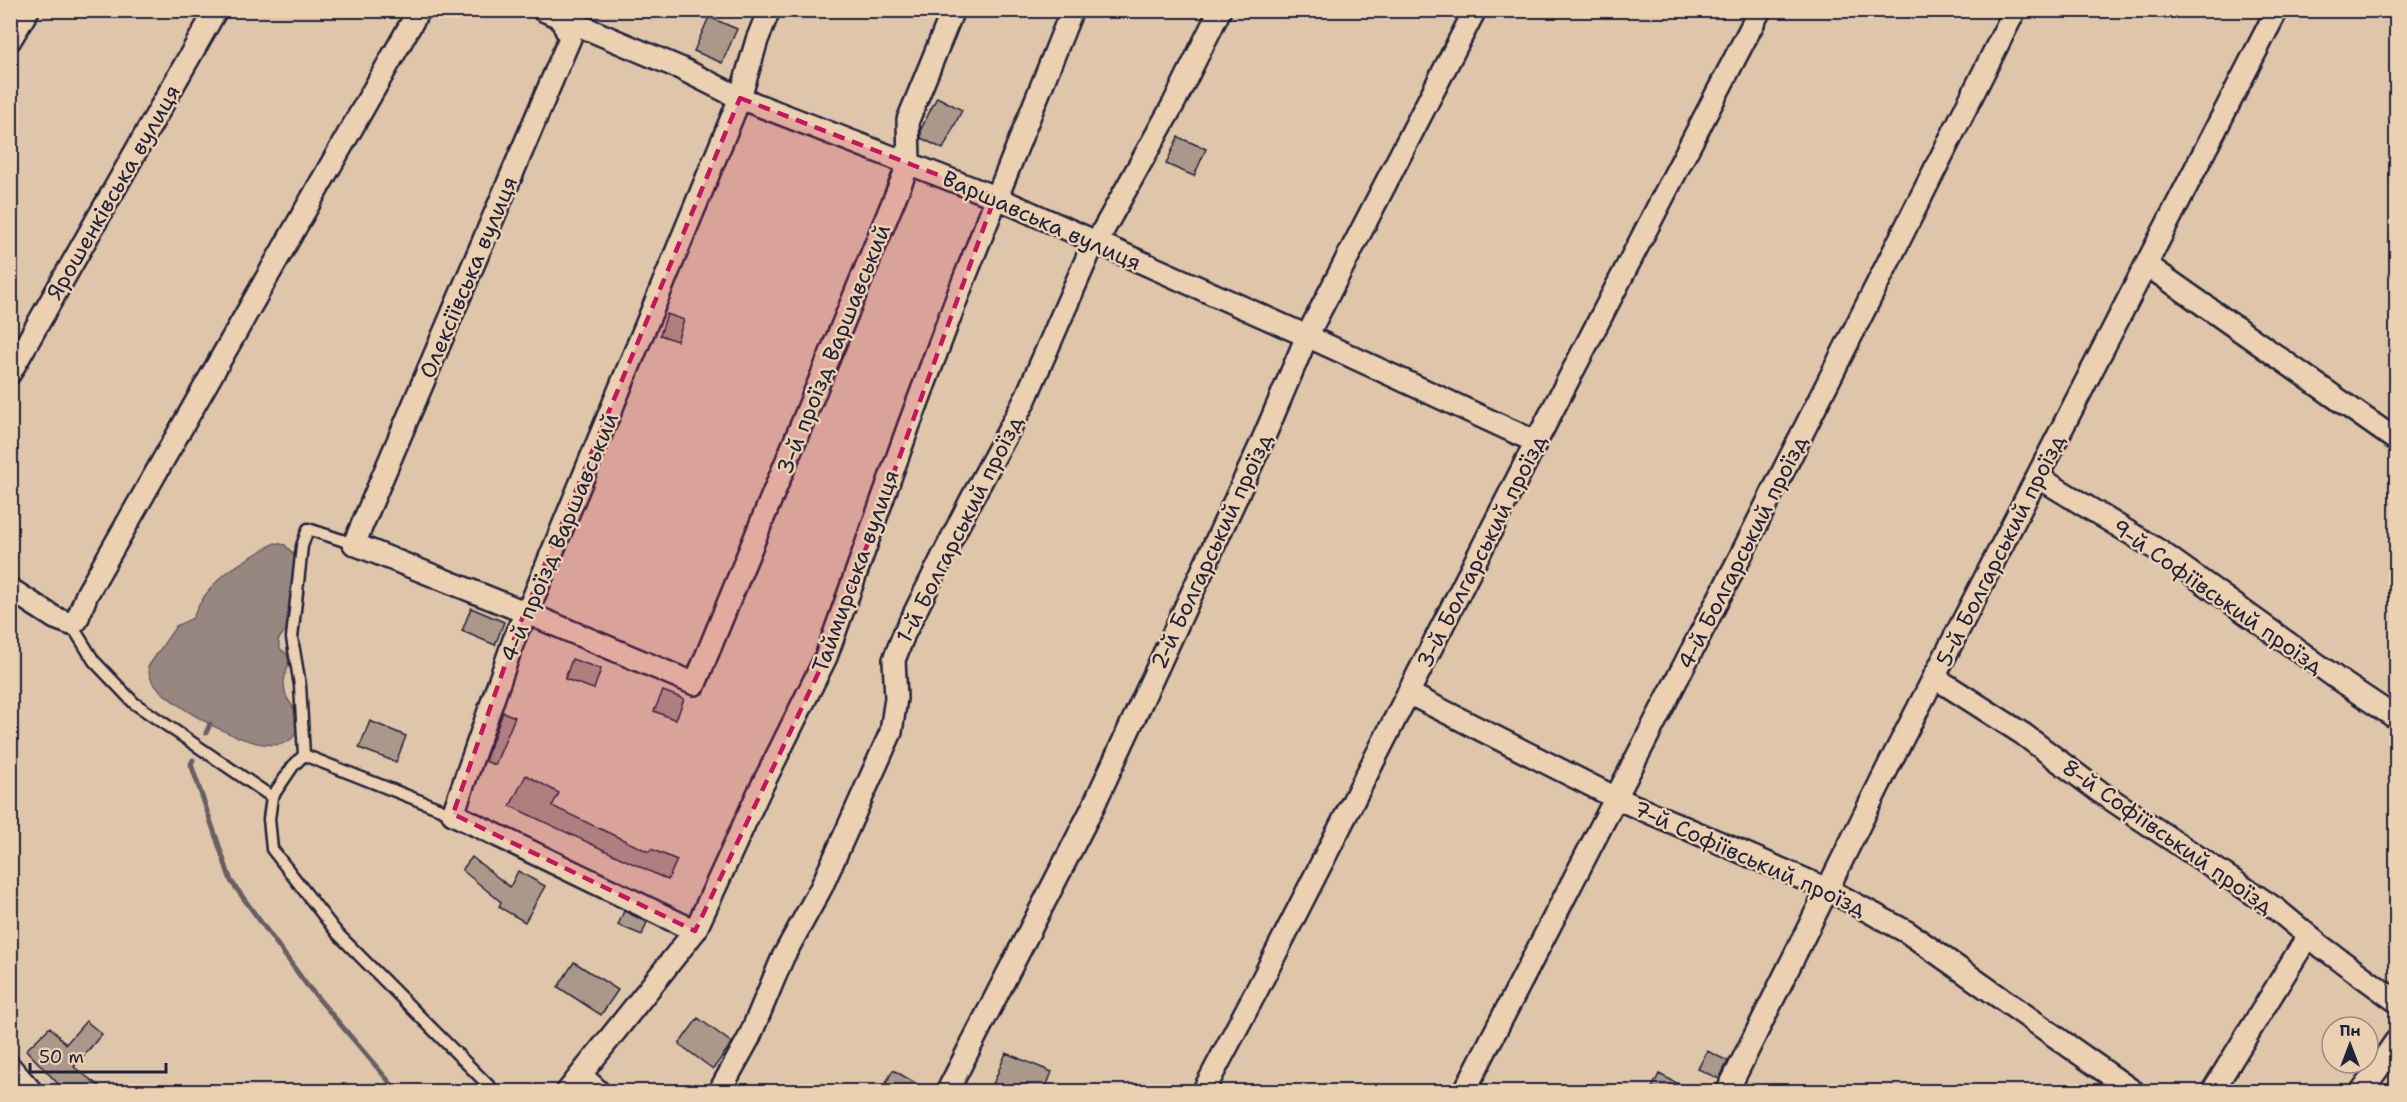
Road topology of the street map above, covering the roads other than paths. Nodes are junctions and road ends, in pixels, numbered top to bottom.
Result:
1 (28, 10) edge
2 (216, 10) edge
3 (419, 10) edge
4 (769, 10) edge
5 (953, 10) edge
6 (1072, 10) edge
7 (1220, 10) edge
8 (1475, 10) edge
9 (1760, 10) edge
10 (2015, 10) edge
11 (2277, 10) edge
12 (556, 13) edge
13 (10, 40) edge
14 (740, 98) junction
15 (909, 163) junction
16 (995, 197) junction
17 (1094, 242) junction
18 (2147, 265) junction
19 (1307, 336) junction
20 (10, 373) edge
21 (2397, 440) edge
22 (1536, 442) junction
23 (2038, 477) junction
24 (354, 544) junction
25 (10, 589) edge
26 (527, 613) junction
27 (71, 624) junction
28 (1934, 677) junction
29 (1408, 693) junction
30 (2397, 718) edge
31 (304, 755) junction
32 (272, 797) junction
33 (1616, 798) junction
34 (453, 814) junction
35 (1827, 889) junction
36 (695, 931) junction
37 (2308, 936) junction
38 (2397, 1001) edge
39 (2388, 1055) edge
40 (10, 1068) edge
41 (581, 1075) junction
42 (32, 1092) edge
43 (495, 1092) edge
44 (567, 1092) edge
45 (599, 1092) edge
46 (719, 1092) edge
47 (947, 1092) edge
48 (1203, 1092) edge
49 (1464, 1092) edge
50 (1727, 1092) edge
51 (2134, 1092) edge
52 (2212, 1092) edge
53 (2361, 1092) edge

1 - 13 street
2 - 20 street, Ярошенківська вулиця
3 - 27 street
4 - 14 street, 4-й проїзд Варшавський
5 - 15 street, 3-й проїзд Варшавський
6 - 16 street, Таймирська вулиця
7 - 17 street, 1-й Болгарський проїзд
8 - 19 street, 2-й Болгарський проїзд
9 - 22 street, 3-й Болгарський проїзд
10 - 33 street, 4-й Болгарський проїзд
11 - 18 street, 5-й Болгарський проїзд
12 - 14 street, Варшавська вулиця
12 - 24 street, Олексіївська вулиця
14 - 15 street, Варшавська вулиця
14 - 26 street, 4-й проїзд Варшавський
15 - 16 street, Варшавська вулиця
15 - 26 street, 3-й проїзд Варшавський
16 - 17 street, Варшавська вулиця
16 - 36 street, Таймирська вулиця
17 - 19 street, Варшавська вулиця
17 - 46 street, 1-й Болгарський проїзд
18 - 21 street
18 - 23 street, 5-й Болгарський проїзд
19 - 22 street, Варшавська вулиця
19 - 47 street, 2-й Болгарський проїзд
22 - 29 street, 3-й Болгарський проїзд
23 - 28 street, 5-й Болгарський проїзд
23 - 30 street, 9-й Софіївський проїзд
24 - 26 street
24 - 31 lane
25 - 27 street
26 - 34 street, 4-й проїзд Варшавський
27 - 32 lane
28 - 35 street, 5-й Болгарський проїзд
28 - 37 street, 8-й Софіївський проїзд
29 - 33 street, 7-й Софіївський проїзд
29 - 48 street, 3-й Болгарський проїзд
31 - 32 lane
31 - 34 lane
32 - 43 lane
33 - 35 street, 7-й Софіївський проїзд
33 - 49 street, 4-й Болгарський проїзд
34 - 36 street
35 - 50 street, 5-й Болгарський проїзд
35 - 51 street, 7-й Софіївський проїзд
36 - 41 street, Таймирська вулиця
37 - 38 street, 8-й Софіївський проїзд
37 - 52 street
39 - 53 street
40 - 42 street
41 - 44 street, Таймирська вулиця
41 - 45 street

